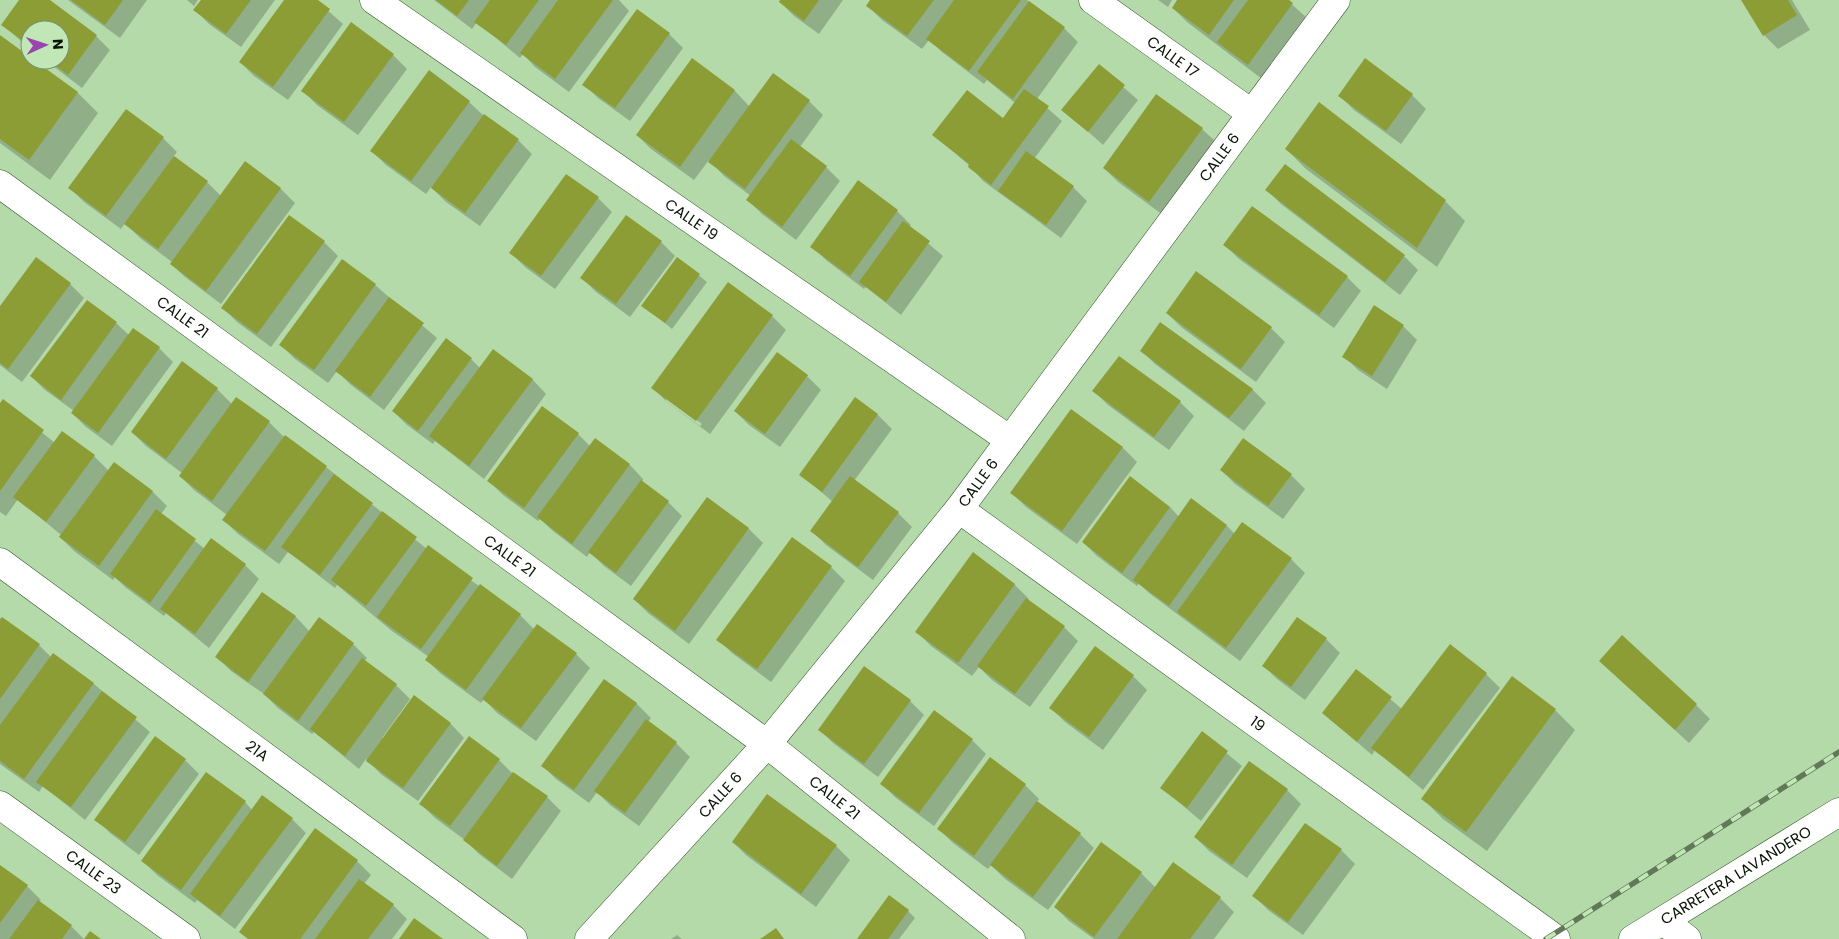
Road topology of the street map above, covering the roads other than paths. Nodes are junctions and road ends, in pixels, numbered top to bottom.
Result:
1 (374, 0) edge
2 (1093, 0) edge
3 (1336, 0) edge
4 (1251, 113) junction
5 (0, 184) edge
6 (1010, 440) junction
7 (960, 509) junction
8 (0, 562) edge
9 (767, 744) junction
10 (0, 805) edge
11 (1839, 812) edge
12 (1664, 921) junction
13 (186, 939) edge
14 (513, 939) edge
15 (589, 939) edge
16 (1011, 939) edge
17 (1556, 939) edge
18 (1633, 939) edge
19 (1687, 939) edge

1 - 6 street, CALLE 19
2 - 4 street, CALLE 17
3 - 4 street, CALLE 6
4 - 6 street, CALLE 6
5 - 9 street, CALLE 21
6 - 7 street, CALLE 6
7 - 9 street, CALLE 6
7 - 17 street, 19
8 - 14 street, 21A
9 - 15 street, CALLE 6
9 - 16 street, CALLE 21
10 - 13 street, CALLE 23
11 - 12 street, CARRETERA LAVANDERO
12 - 18 street, CARRETERA LAVANDERO
12 - 19 street

